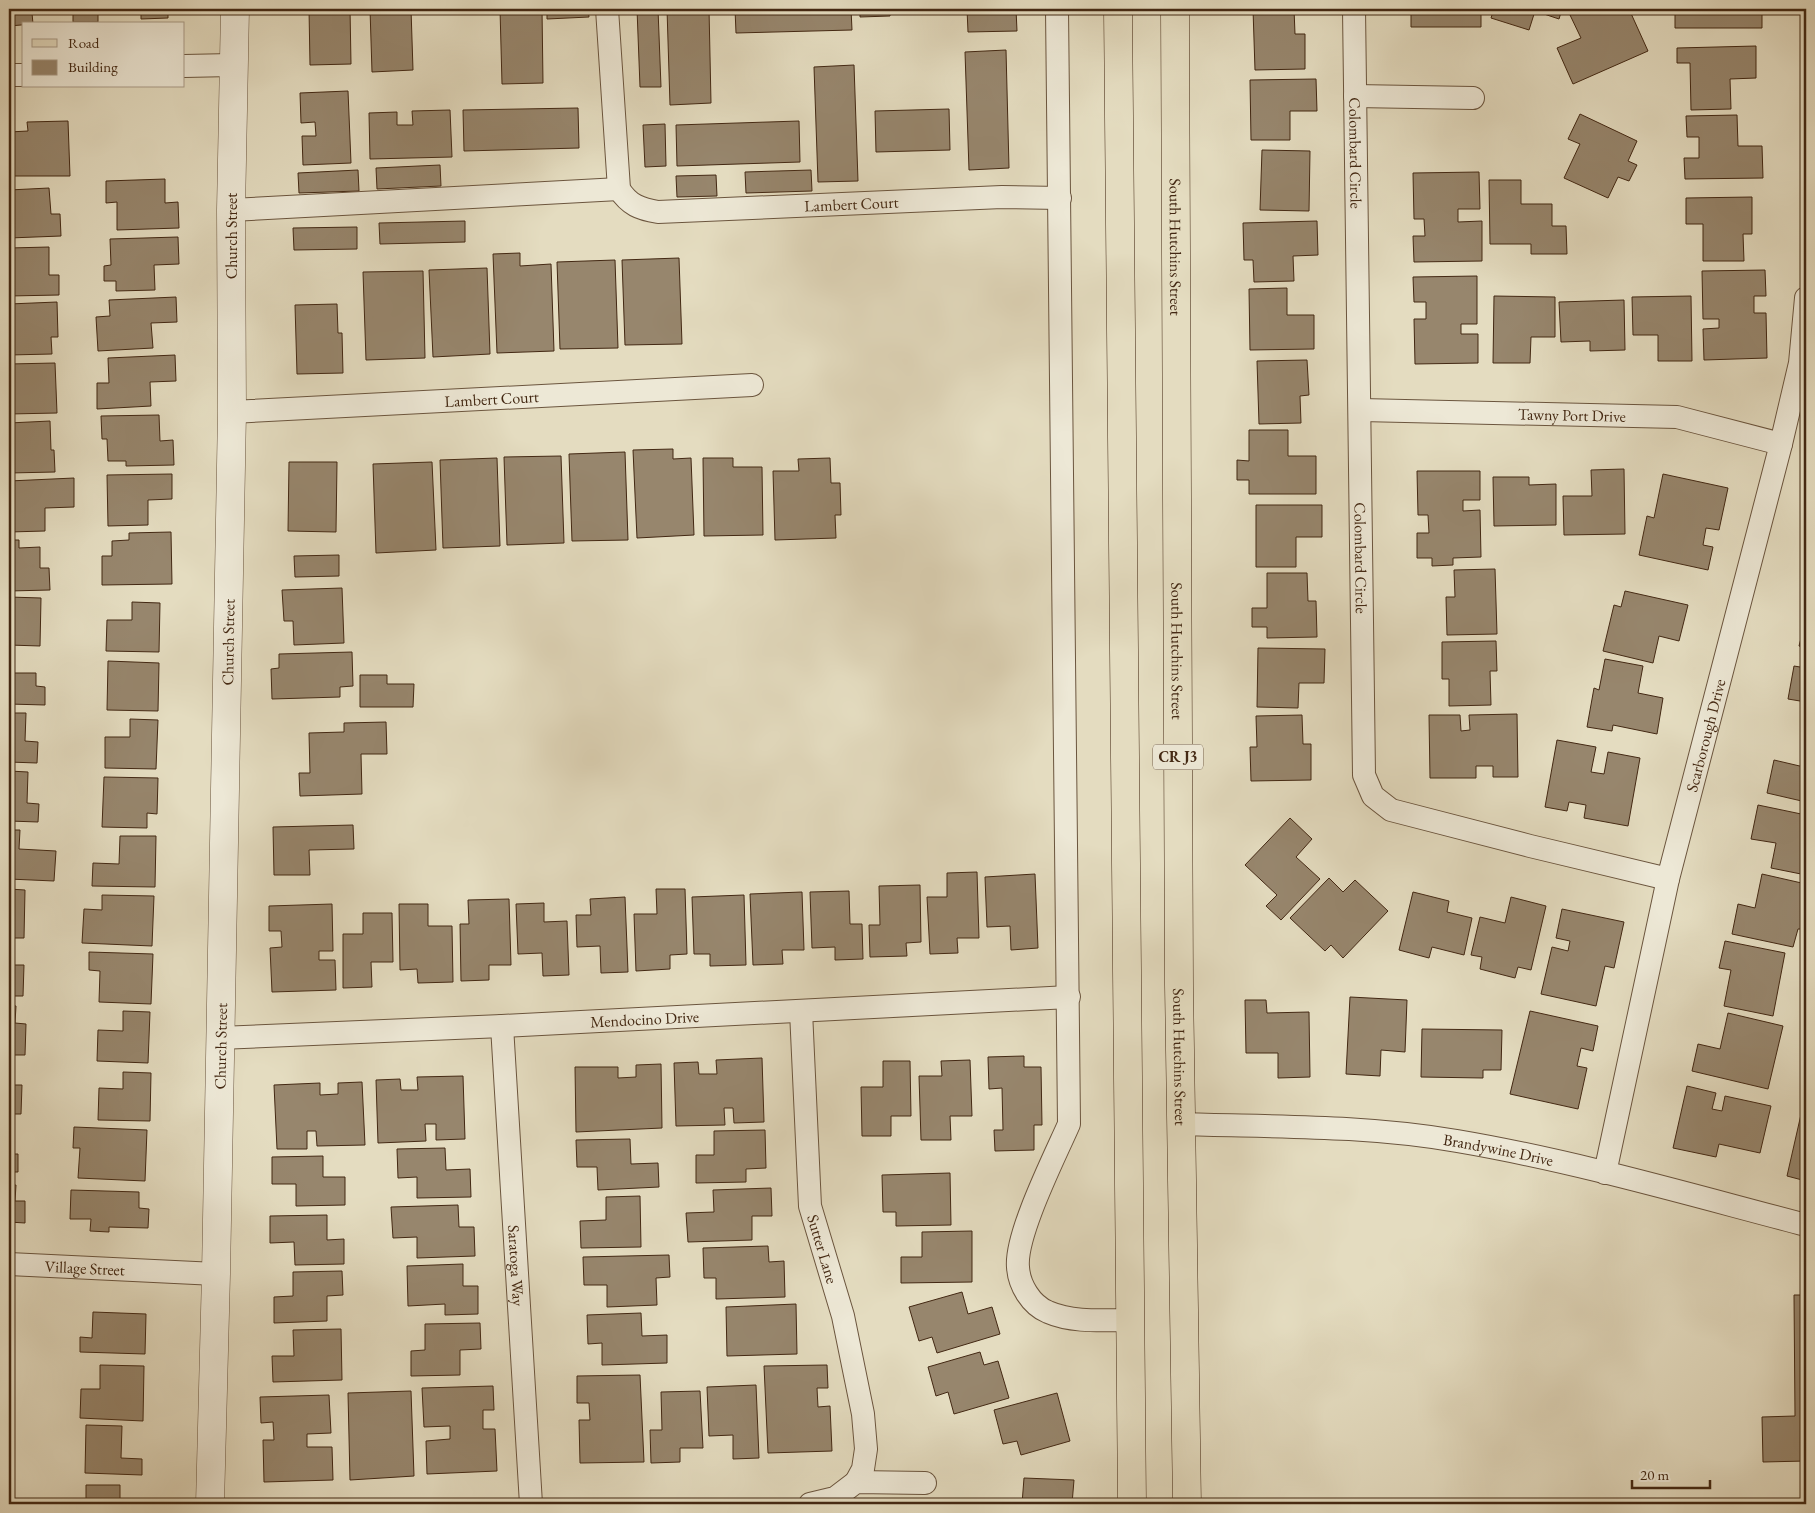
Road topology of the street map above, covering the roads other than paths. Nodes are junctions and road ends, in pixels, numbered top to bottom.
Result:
1 (235, 9) edge
2 (607, 9) edge
3 (1057, 9) edge
4 (1118, 9) edge
5 (1175, 9) edge
6 (1354, 9) edge
7 (232, 65) junction
8 (185, 66) edge
9 (9, 75) edge
10 (22, 75) edge
11 (1355, 96) junction
12 (1473, 98) dead end
13 (619, 189) junction
14 (1060, 198) junction
15 (231, 210) junction
16 (1806, 298) edge
17 (752, 385) dead end
18 (1361, 410) junction
19 (232, 412) junction
20 (1781, 444) junction
21 (1668, 879) junction
22 (1069, 996) junction
23 (801, 1011) junction
24 (502, 1026) junction
25 (219, 1038) junction
26 (1181, 1124) junction
27 (1605, 1173) junction
28 (1806, 1225) edge
29 (9, 1264) edge
30 (216, 1274) junction
31 (1131, 1320) junction
32 (856, 1482) junction
33 (926, 1483) dead end
34 (210, 1504) edge
35 (531, 1504) edge
36 (810, 1504) edge
37 (1132, 1504) edge
38 (1188, 1504) edge

1 - 7 street, Church Street
2 - 13 street
3 - 14 street
4 - 31 main road
5 - 26 main road, South Hutchins Street / CR J3
6 - 11 street, Colombard Circle
7 - 8 street
7 - 15 street, Church Street
9 - 10 street
11 - 12 street
11 - 18 street, Colombard Circle
13 - 14 street, Lambert Court
13 - 15 street
14 - 22 street
15 - 19 street, Church Street
16 - 20 street, Scarborough Drive
17 - 19 street, Lambert Court
18 - 20 street, Tawny Port Drive
18 - 21 street, Colombard Circle
19 - 25 street, Church Street
20 - 21 street, Scarborough Drive
21 - 27 street, Scarborough Drive
22 - 23 street, Mendocino Drive
22 - 31 street
23 - 24 street, Mendocino Drive
23 - 32 street, Sutter Lane
24 - 25 street, Mendocino Drive
24 - 35 street, Saratoga Way
25 - 30 street, Church Street
26 - 27 street, Brandywine Drive
26 - 38 main road, South Hutchins Street / CR J3
27 - 28 street, Brandywine Drive
29 - 30 street, Village Street
30 - 34 street, Church Street
31 - 37 main road
32 - 33 street
32 - 36 street

